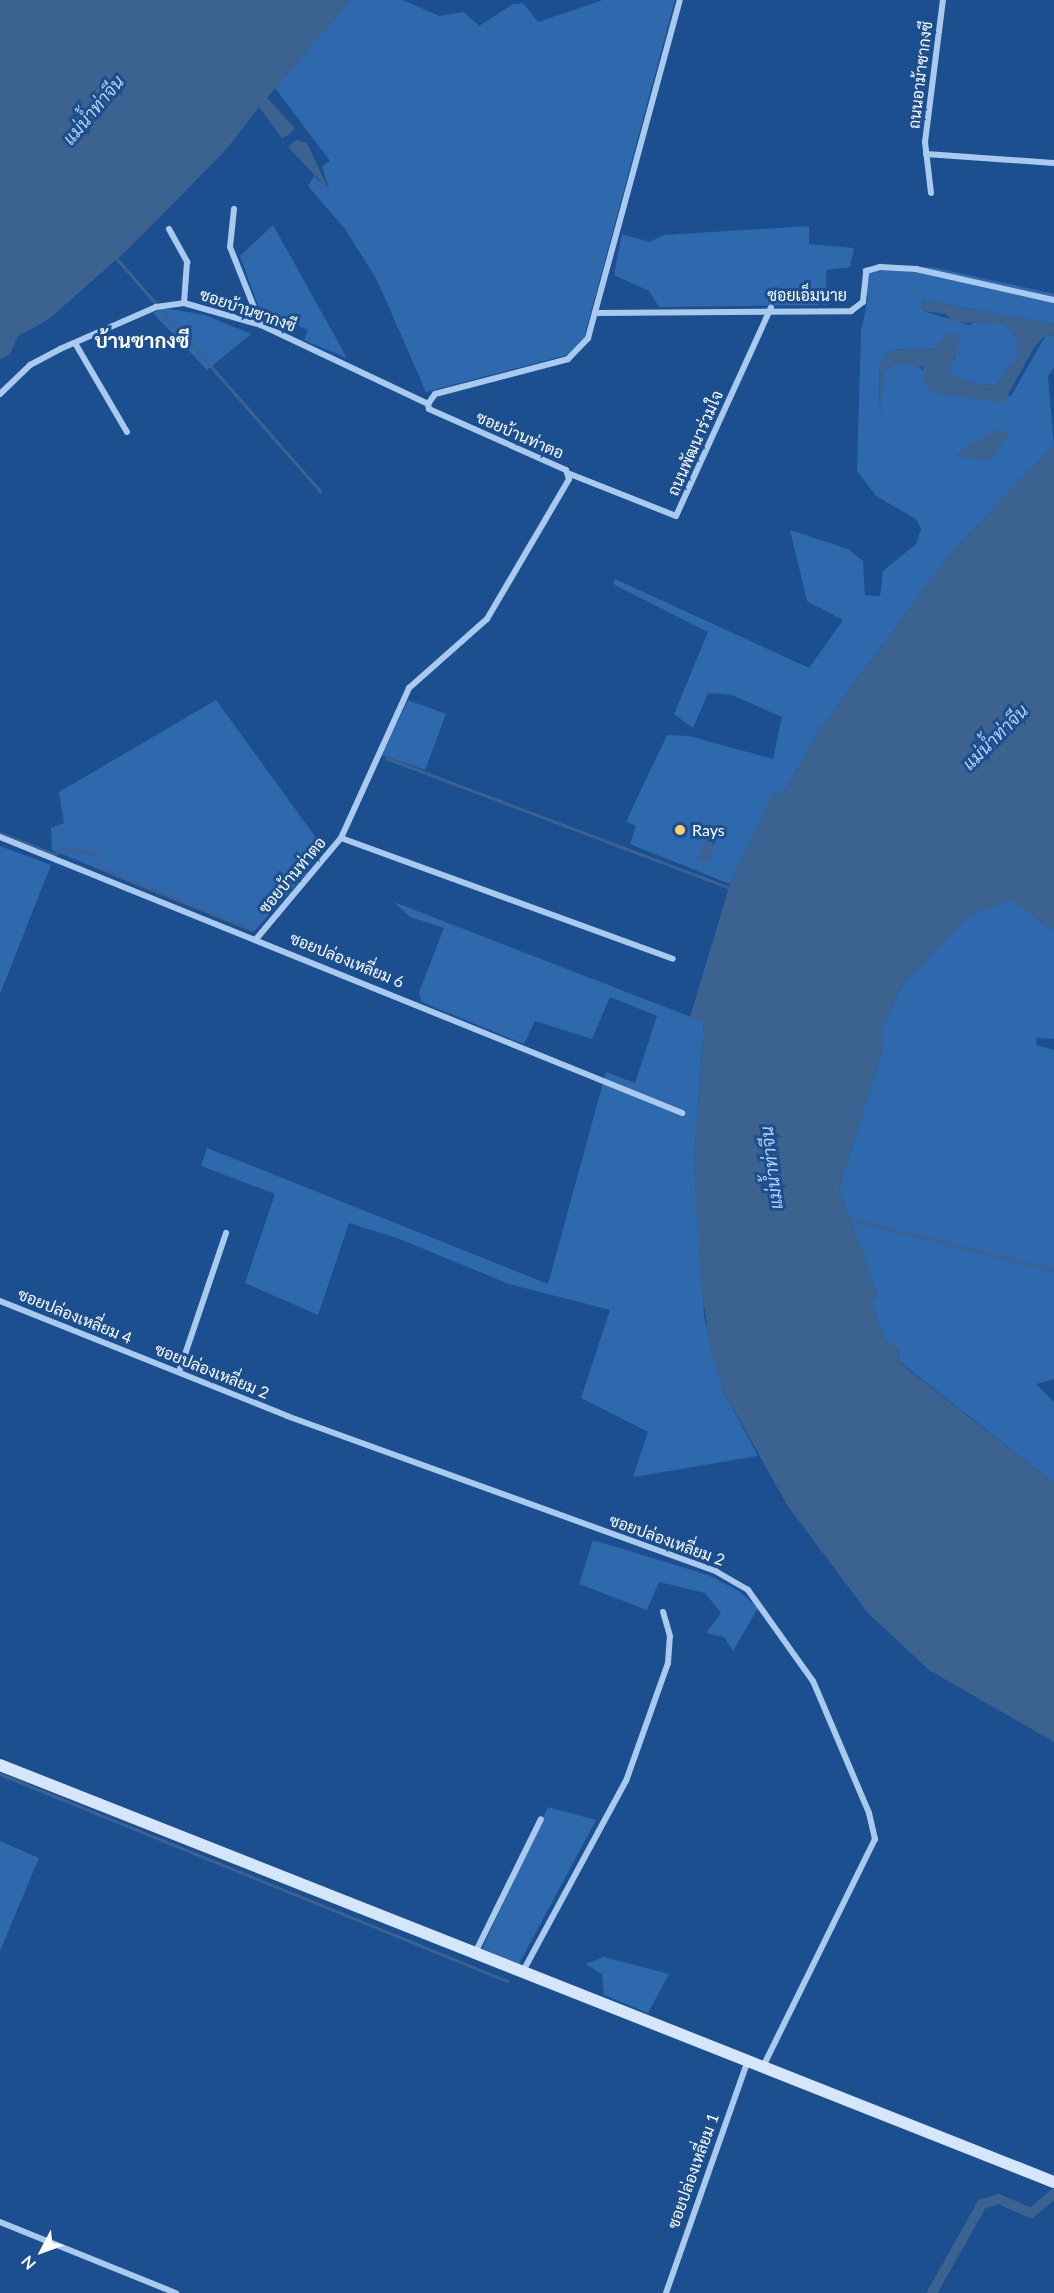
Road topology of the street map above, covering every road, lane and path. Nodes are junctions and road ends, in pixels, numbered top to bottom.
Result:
1 (680, 0) edge
2 (943, 0) edge
3 (926, 154) junction
4 (1054, 163) edge
5 (931, 193) dead end
6 (234, 209) dead end
7 (170, 229) dead end
8 (1054, 300) edge
9 (184, 303) junction
10 (771, 308) junction
11 (596, 313) junction
12 (261, 325) junction
13 (75, 343) junction
14 (0, 394) edge
15 (428, 404) junction
16 (127, 432) dead end
17 (570, 474) junction
18 (0, 837) edge
19 (341, 838) junction
20 (257, 938) junction
21 (673, 959) dead end
22 (682, 1113) dead end
23 (226, 1233) dead end
24 (0, 1301) edge
25 (140, 1356) joint
26 (179, 1372) junction
27 (663, 1612) dead end
28 (0, 1765) edge
29 (541, 1819) dead end
30 (474, 1955) junction
31 (522, 1974) junction
32 (748, 2060) junction
33 (763, 2067) junction
34 (1051, 2180) edge
35 (0, 2223) edge
36 (176, 2293) edge
37 (666, 2293) edge

1 - 11 street, ซอยบ้านท่าตอ
2 - 3 street, ถนนอาม้าซากงซี
3 - 4 street, ถนนอาม้าซากงซี
3 - 5 street, ถนนอาม้าซากงซี
6 - 12 street
7 - 9 street
8 - 10 street, ซอยเอ็มนาย
9 - 12 street, ซอยบ้านซากงซี
9 - 13 street, ซอยบ้านซากงซี
10 - 11 street, ซอยเอ็มนาย
10 - 17 street, ถนนพัฒนาร่วมใจ
11 - 15 street, ซอยบ้านท่าตอ
12 - 15 street, ซอยบ้านซากงซี
13 - 14 street, ซอยบ้านซากงซี
13 - 16 street
15 - 17 street, ซอยบ้านท่าตอ
17 - 19 street, ซอยบ้านท่าตอ
18 - 20 street, ซอยปล่องเหลี่ยม 6
19 - 20 street, ซอยบ้านท่าตอ
19 - 21 street
20 - 22 street, ซอยปล่องเหลี่ยม 6
23 - 26 street
24 - 25 street, ซอยปล่องเหลี่ยม 4
25 - 26 street, ซอยปล่องเหลี่ยม 2
26 - 33 street, ซอยปล่องเหลี่ยม 2
27 - 31 street
28 - 30 street
29 - 30 street
30 - 31 street
31 - 32 street
32 - 33 street
32 - 37 street, ซอยปล่องเหลี่ยม 1
33 - 34 street
35 - 36 street

